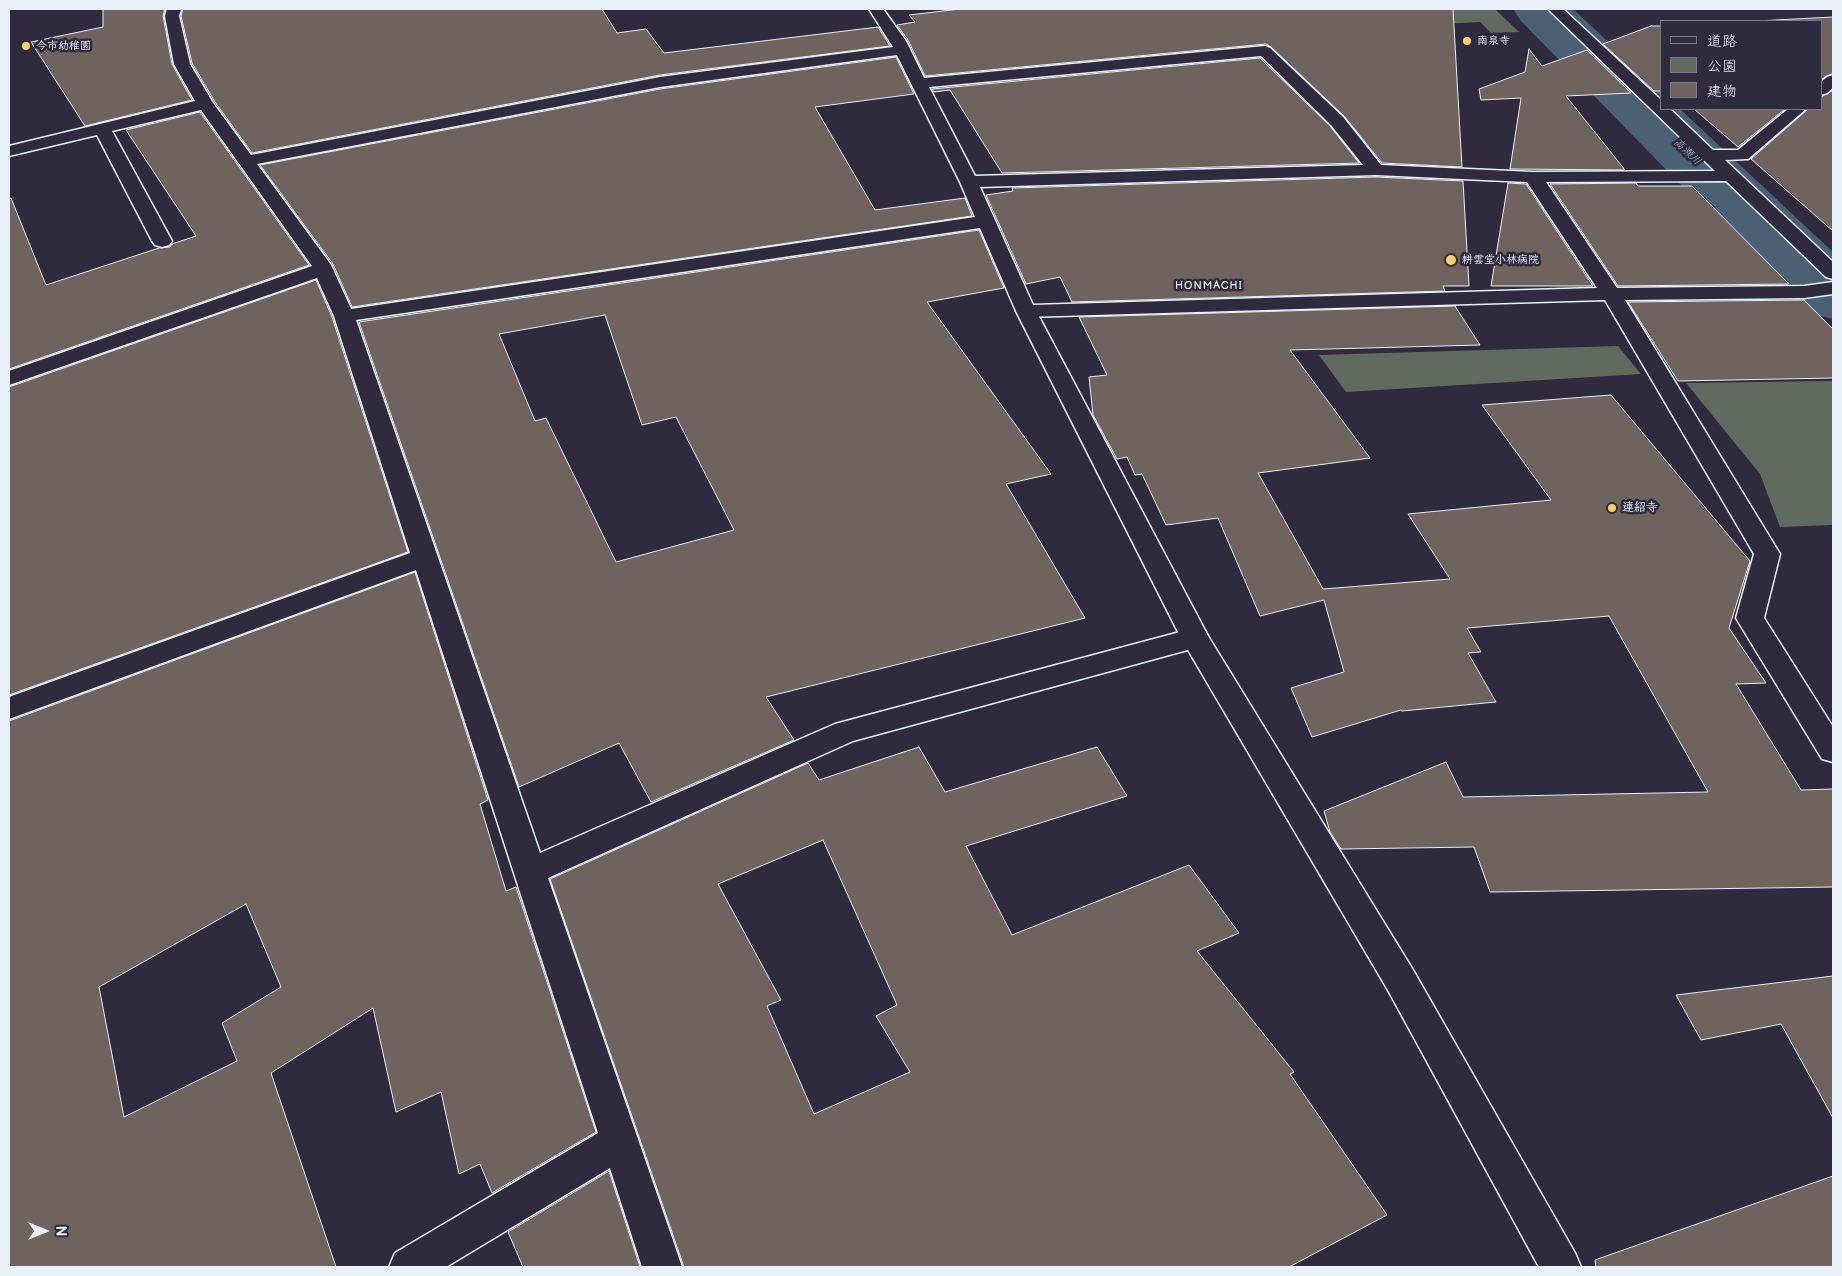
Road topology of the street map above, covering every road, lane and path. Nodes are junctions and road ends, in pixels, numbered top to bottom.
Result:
1 (174, 9) edge
2 (876, 9) edge
3 (1554, 9) edge
4 (903, 50) junction
5 (1833, 80) edge
6 (920, 83) junction
7 (1822, 89) edge
8 (205, 104) junction
9 (1660, 109) edge
10 (1661, 110) edge
11 (1797, 110) edge
12 (102, 128) junction
13 (9, 150) edge
14 (1708, 155) junction
15 (246, 161) junction
16 (1376, 170) junction
17 (1730, 176) junction
18 (1533, 177) junction
19 (969, 182) junction
20 (986, 221) junction
21 (162, 242) dead end
22 (323, 269) junction
23 (1833, 273) edge
24 (1833, 288) edge
25 (1611, 294) junction
26 (1026, 311) junction
27 (344, 316) junction
28 (9, 378) edge
29 (425, 557) junction
30 (1195, 638) junction
31 (9, 708) edge
32 (1833, 751) edge
33 (529, 872) junction
34 (620, 1141) junction
35 (409, 1267) edge
36 (662, 1267) edge
37 (1561, 1267) edge

1 - 8 street
2 - 4 street
3 - 9 street
4 - 6 street
4 - 15 street
5 - 7 street
6 - 16 street
6 - 19 street
8 - 12 street
8 - 15 street
10 - 14 street
11 - 14 street
12 - 13 street
12 - 21 street
14 - 17 street
15 - 22 street
16 - 18 street
16 - 19 street
17 - 18 street
17 - 23 street
18 - 25 street
19 - 20 street
20 - 26 street
20 - 27 street
22 - 27 street
22 - 28 street
24 - 25 street
25 - 26 street
25 - 32 street
26 - 30 street
27 - 29 street
29 - 31 street
29 - 33 street
30 - 33 street
30 - 37 street
33 - 34 street
34 - 35 street
34 - 36 street

